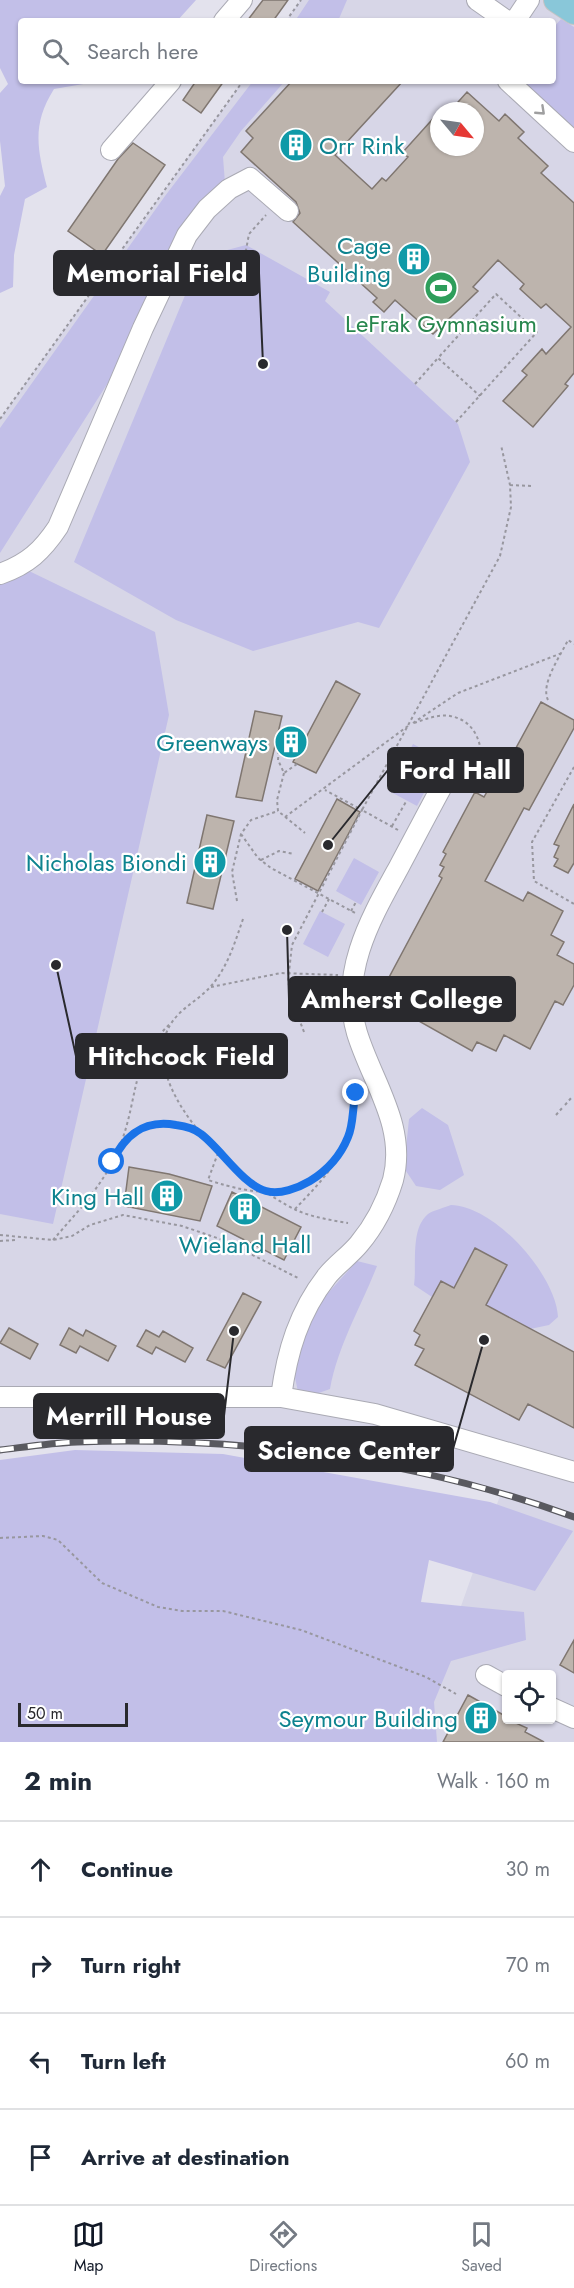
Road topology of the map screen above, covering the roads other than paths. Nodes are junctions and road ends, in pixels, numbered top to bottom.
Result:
1 (242, 0) edge
2 (477, 0) edge
3 (529, 0) edge
4 (556, 0) edge
5 (574, 12) edge
6 (227, 18) edge
7 (503, 18) edge
8 (517, 18) edge
9 (168, 84) edge
10 (511, 84) edge
11 (574, 142) edge
12 (111, 150) dead end
13 (283, 206) road end
14 (0, 574) edge
15 (446, 779) road end
16 (0, 1397) edge
17 (281, 1397) junction
18 (574, 1472) edge
19 (486, 1675) dead end
20 (502, 1683) edge
21 (556, 1710) edge
22 (574, 1719) edge

1 - 6 street
2 - 7 street
3 - 8 street
4 - 5 main road
9 - 12 street
10 -> 11 street
13 - 14 street
15 - 17 street
16 - 17 street
17 - 18 street
19 - 20 street
21 - 22 street

